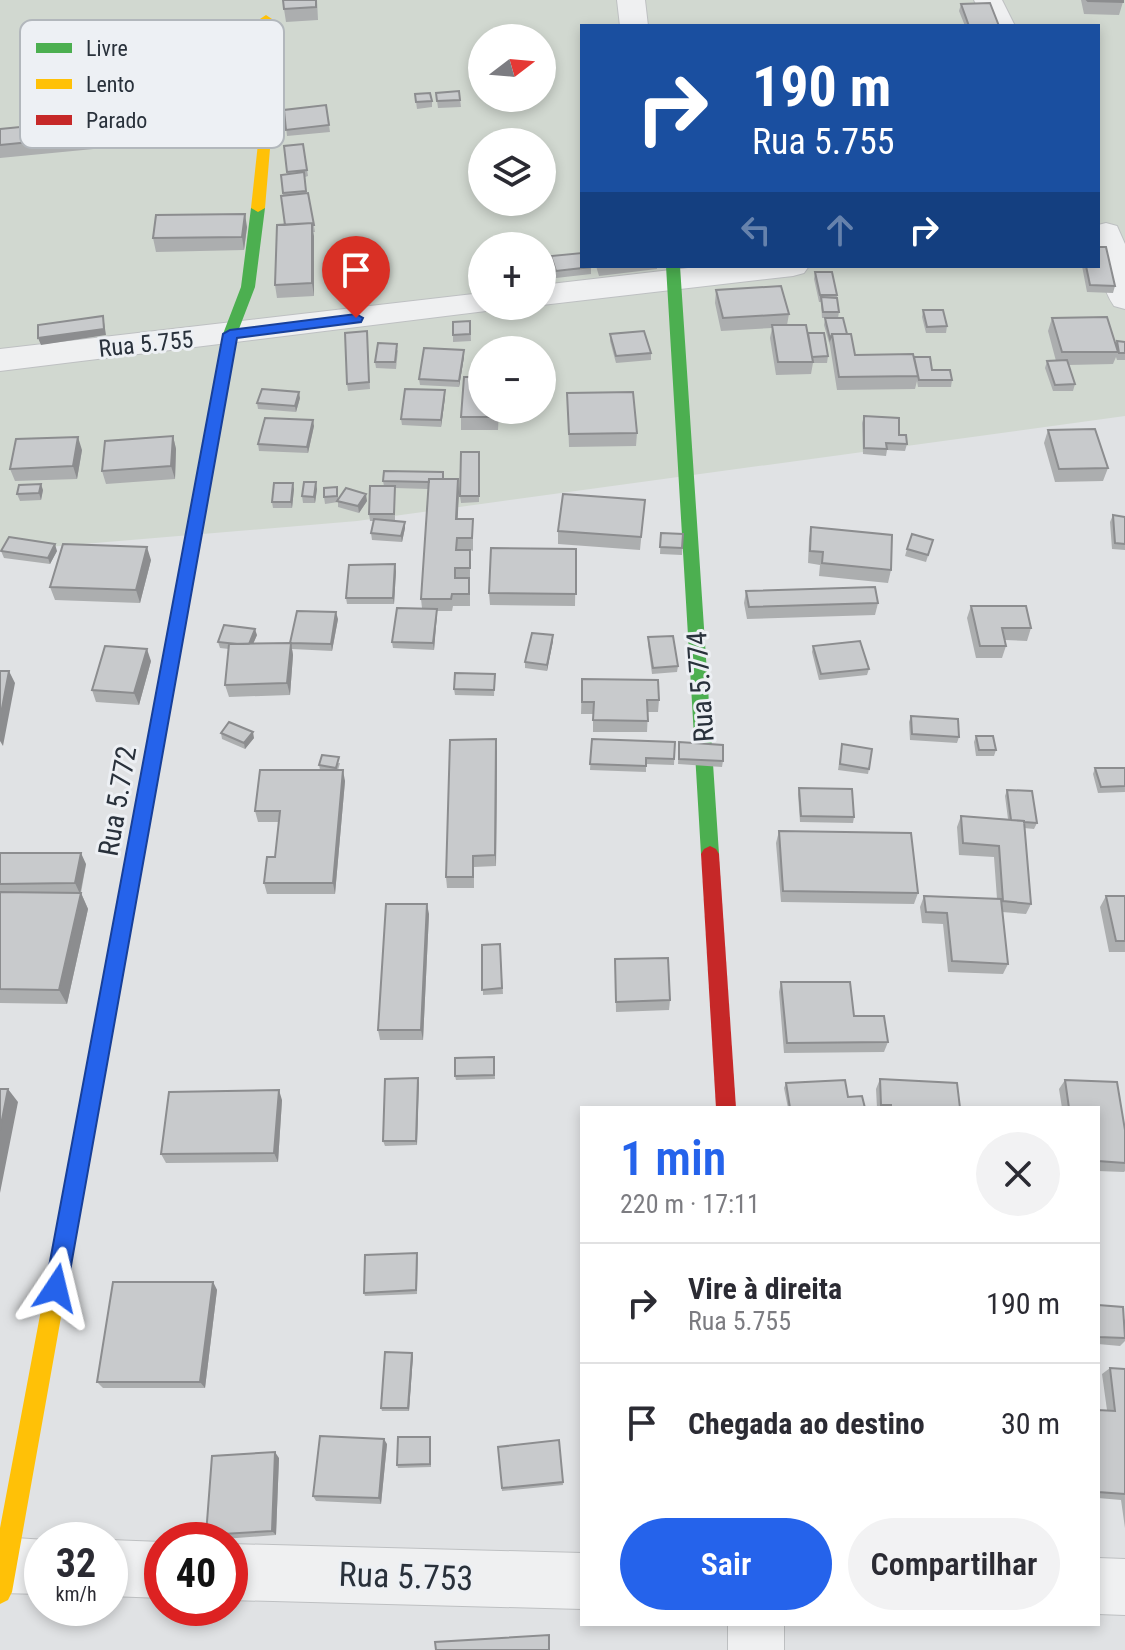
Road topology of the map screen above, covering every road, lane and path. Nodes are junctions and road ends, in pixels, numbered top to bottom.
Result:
1 (631, 0) edge
2 (988, 0) edge
3 (634, 24) edge
4 (1000, 24) edge
5 (264, 148) edge
6 (1110, 232) edge
7 (753, 268) edge
8 (674, 272) edge
9 (556, 293) edge
10 (1125, 299) edge
11 (468, 305) edge
12 (230, 334) junction
13 (0, 360) edge
14 (726, 1106) edge
15 (12, 1572) edge
16 (248, 1572) edge
17 (580, 1581) edge
18 (1100, 1586) edge
19 (1125, 1587) edge
20 (756, 1626) edge
21 (756, 1650) edge

1 - 3 street
2 - 4 street
5 - 12 street, Rua 5.772
6 - 10 street
7 - 8 street
8 - 9 street
8 - 14 street, Rua 5.774
11 - 12 street, Rua 5.755
12 - 13 street, Rua 5.755
12 - 15 street, Rua 5.772
16 - 17 street, Rua 5.753
18 - 19 street
20 - 21 street

